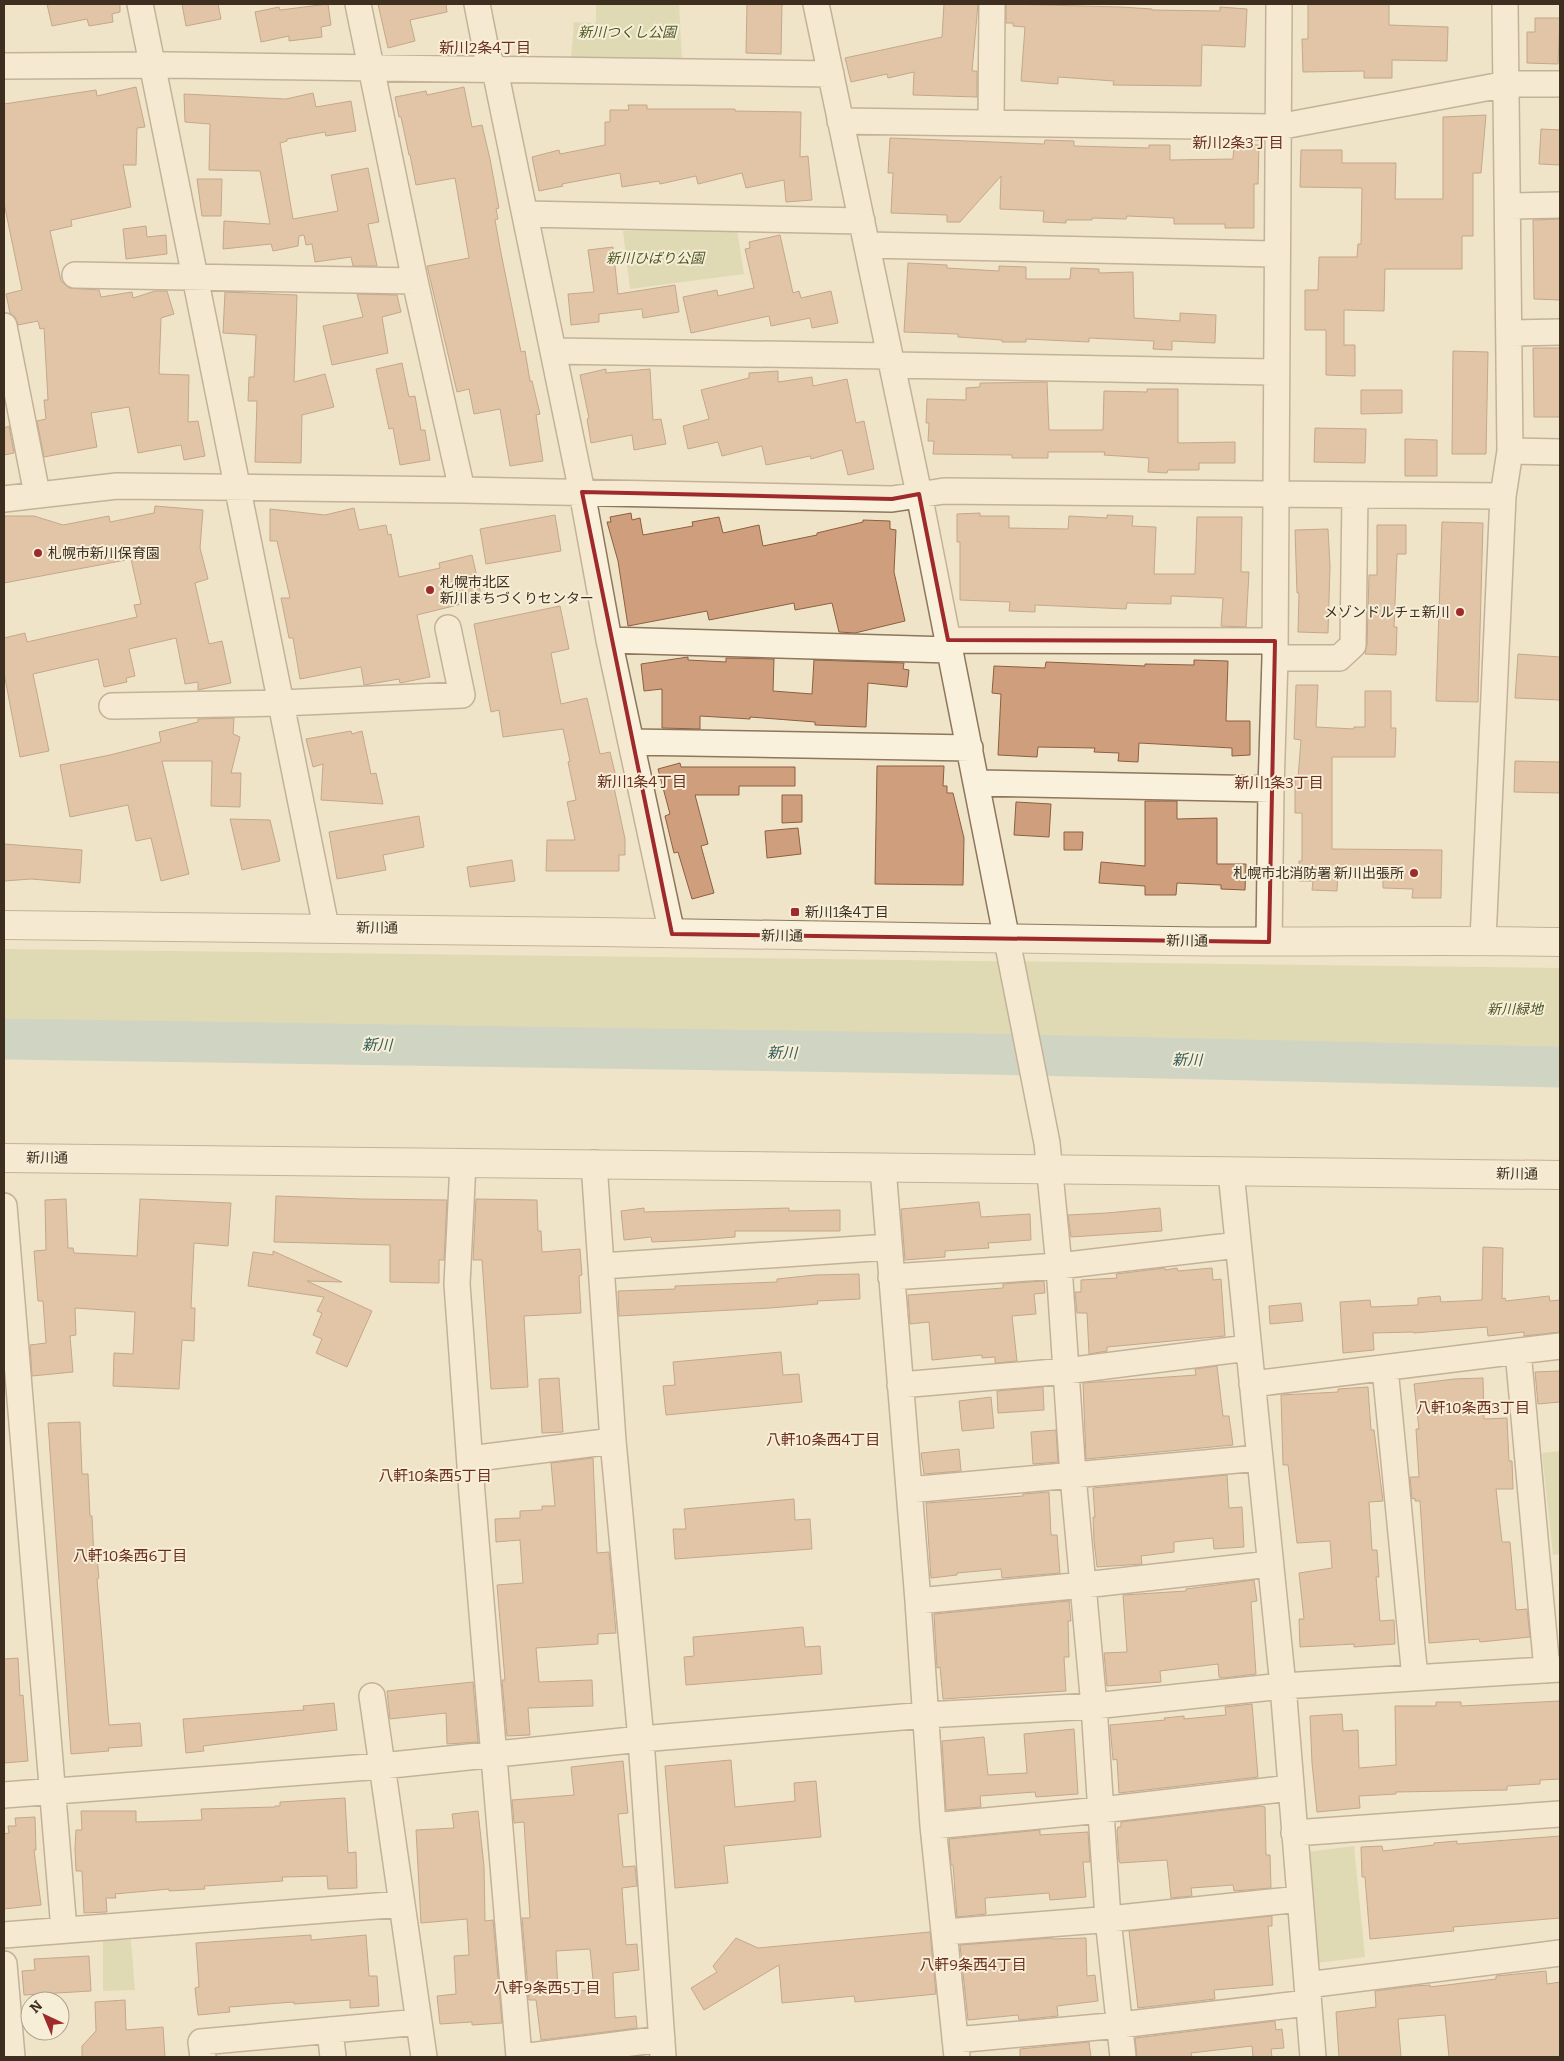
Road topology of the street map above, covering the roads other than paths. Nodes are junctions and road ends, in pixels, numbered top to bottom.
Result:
1 (140, 4) edge
2 (358, 4) edge
3 (478, 4) edge
4 (816, 4) edge
5 (992, 4) edge
6 (1279, 4) edge
7 (1505, 4) edge
8 (153, 65) junction
9 (4, 66) edge
10 (371, 68) junction
11 (495, 70) junction
12 (830, 74) junction
13 (1506, 84) junction
14 (1560, 84) edge
15 (840, 121) junction
16 (991, 123) junction
17 (1278, 128) junction
18 (1560, 205) edge
19 (1509, 206) junction
20 (525, 214) junction
21 (862, 221) junction
22 (867, 245) junction
23 (1276, 254) junction
24 (75, 275) dead end
25 (196, 276) junction
26 (415, 281) junction
27 (4, 326) edge
28 (1560, 332) edge
29 (1510, 333) junction
30 (553, 351) junction
31 (891, 361) junction
32 (1276, 372) junction
33 (1510, 451) junction
34 (1560, 452) edge
35 (238, 487) junction
36 (462, 490) junction
37 (582, 492) junction
38 (37, 494) junction
39 (920, 494) junction
40 (1275, 494) junction
41 (1355, 495) junction
42 (1502, 496) junction
43 (4, 499) edge
44 (448, 628) dead end
45 (609, 640) junction
46 (949, 645) junction
47 (1275, 649) junction
48 (281, 703) junction
49 (112, 706) dead end
50 (631, 742) junction
51 (970, 748) junction
52 (977, 782) junction
53 (1271, 789) junction
54 (4, 925) edge
55 (326, 927) junction
56 (672, 934) junction
57 (1008, 939) junction
58 (1483, 940) junction
59 (1269, 942) junction
60 (1560, 942) edge
61 (4, 1158) edge
62 (463, 1163) junction
63 (594, 1163) junction
64 (883, 1168) junction
65 (1051, 1170) junction
66 (1231, 1172) junction
67 (1560, 1175) edge
68 (4, 1206) edge
69 (1238, 1244) junction
70 (888, 1247) junction
71 (602, 1266) junction
72 (1059, 1266) junction
73 (891, 1277) junction
74 (7, 1295) edge
75 (1560, 1346) edge
76 (1248, 1348) junction
77 (1518, 1351) junction
78 (1385, 1368) junction
79 (1066, 1371) junction
80 (1252, 1384) junction
81 (900, 1385) junction
82 (613, 1441) junction
83 (1260, 1458) junction
84 (470, 1459) junction
85 (1073, 1476) junction
86 (909, 1490) junction
87 (1270, 1564) junction
88 (1084, 1585) junction
89 (918, 1601) junction
90 (1554, 1669) edge
91 (1415, 1678) junction
92 (1283, 1686) junction
93 (372, 1696) dead end
94 (1094, 1706) junction
95 (926, 1716) junction
96 (641, 1739) junction
97 (495, 1754) junction
98 (382, 1766) junction
99 (1291, 1788) junction
100 (52, 1791) junction
101 (4, 1795) edge
102 (1101, 1810) junction
103 (1560, 1814) edge
104 (933, 1826) junction
105 (1294, 1833) junction
106 (1300, 1899) junction
107 (402, 1904) junction
108 (1108, 1919) junction
109 (64, 1930) junction
110 (945, 1932) junction
111 (4, 1935) edge
112 (1560, 1953) edge
113 (4, 1964) edge
114 (1308, 1994) junction
115 (419, 2022) junction
116 (1120, 2026) junction
117 (330, 2030) junction
118 (662, 2048) edge
119 (956, 2048) edge
120 (12, 2057) edge
121 (203, 2057) edge
122 (332, 2057) edge
123 (424, 2057) edge
124 (520, 2057) edge
125 (1124, 2057) edge
126 (1313, 2057) edge

1 - 8 street
2 - 10 street
3 - 11 street
4 - 12 street
5 - 16 street
6 - 17 street
7 - 13 street
8 - 9 street
8 - 10 street
8 - 25 street
10 - 11 street
10 - 26 street
11 - 12 street
11 - 20 street
12 - 15 street
13 - 14 street
13 - 17 street
13 - 19 street
15 - 16 street
15 - 21 street
16 - 17 street
17 - 23 street
18 - 19 street
19 - 29 street
20 - 21 street
20 - 30 street
21 - 22 street
22 - 23 street
22 - 31 street
23 - 32 street
24 - 25 street
25 - 26 street
25 - 35 street
26 - 36 street
27 - 38 street
28 - 29 street
29 - 33 street
30 - 31 street
30 - 37 street
31 - 32 street
31 - 39 street
32 - 40 street
33 - 34 street
33 - 42 street
35 - 36 street
35 - 38 street
35 - 48 street
36 - 37 street
37 - 39 street
37 - 45 street
38 - 43 street
39 - 40 street
39 - 46 street
40 - 41 street
40 - 47 street
41 - 42 street
41 - 47 street
42 - 58 street
44 - 48 street
45 - 46 street
45 - 50 street
46 - 47 street
46 - 51 street
47 - 53 street
48 - 49 street
48 - 55 street
50 - 51 street
50 - 56 street
51 - 52 street
52 - 53 street
52 - 57 street
53 - 59 street
54 - 55 street, 新川通
55 - 56 street, 新川通
56 - 57 street, 新川通
57 - 59 street, 新川通
57 - 65 street
58 - 59 street, 新川通
58 - 60 street, 新川通
61 - 62 street, 新川通
62 - 63 street, 新川通
62 - 84 street
63 - 64 street, 新川通
63 - 71 street
64 - 65 street, 新川通
64 - 70 street
65 - 66 street, 新川通
65 - 72 street
66 - 67 street, 新川通
66 - 69 street
68 - 74 street
69 - 72 street
69 - 76 street
70 - 71 street
70 - 73 street
71 - 82 street
72 - 73 street
72 - 79 street
73 - 81 street
74 - 100 street
75 - 77 street
76 - 79 street
76 - 80 street
77 - 78 street
77 - 90 street
78 - 80 street
78 - 91 street
79 - 81 street
79 - 85 street
80 - 83 street
81 - 86 street
82 - 84 street
82 - 96 street
83 - 85 street
83 - 87 street
84 - 97 street
85 - 86 street
85 - 88 street
86 - 89 street
87 - 88 street
87 - 92 street
88 - 89 street
88 - 94 street
89 - 95 street
90 - 91 street
91 - 92 street
92 - 94 street
92 - 99 street
93 - 98 street
94 - 95 street
94 - 102 street
95 - 96 street
95 - 104 street
96 - 97 street
96 - 118 street
97 - 98 street
97 - 124 street
98 - 100 street
98 - 107 street
99 - 102 street
99 - 105 street
100 - 101 street
100 - 109 street
102 - 104 street
102 - 108 street
103 - 105 street
104 - 110 street
105 - 106 street
106 - 108 street
106 - 114 street
107 - 109 street
107 - 115 street
108 - 110 street
108 - 116 street
109 - 111 street
110 - 119 street
112 - 114 street
113 - 120 street
114 - 116 street
114 - 126 street
115 - 117 street
115 - 123 street
116 - 119 street
116 - 125 street
117 - 121 street
117 - 122 street
118 - 124 street

